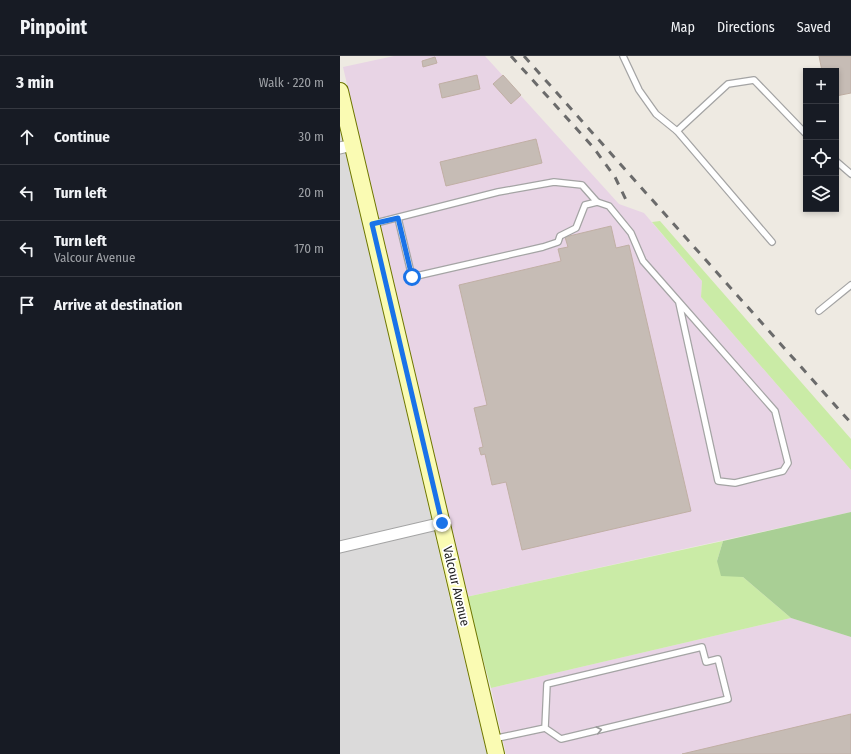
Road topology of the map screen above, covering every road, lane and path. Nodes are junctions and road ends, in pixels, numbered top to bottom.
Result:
1 (623, 56) edge
2 (340, 91) edge
3 (677, 131) junction
4 (803, 131) edge
5 (347, 146) edge
6 (839, 164) edge
7 (851, 174) edge
8 (597, 202) junction
9 (398, 218) junction
10 (372, 224) junction
11 (772, 242) dead end
12 (851, 285) edge
13 (679, 303) junction
14 (819, 311) dead end
15 (442, 523) junction
16 (340, 547) edge
17 (545, 728) junction
18 (495, 747) edge

1 - 3 lane
2 - 5 street, Valcour Avenue
3 - 4 lane
3 - 11 lane
5 - 10 street, Valcour Avenue
6 - 7 lane
8 - 9 lane
8 - 9 lane
8 - 13 lane
9 - 10 lane
10 - 15 street, Valcour Avenue
12 - 14 lane
13 - 13 lane
15 - 16 street
15 - 18 street, Valcour Avenue
17 -> 17 lane
17 - 18 lane

